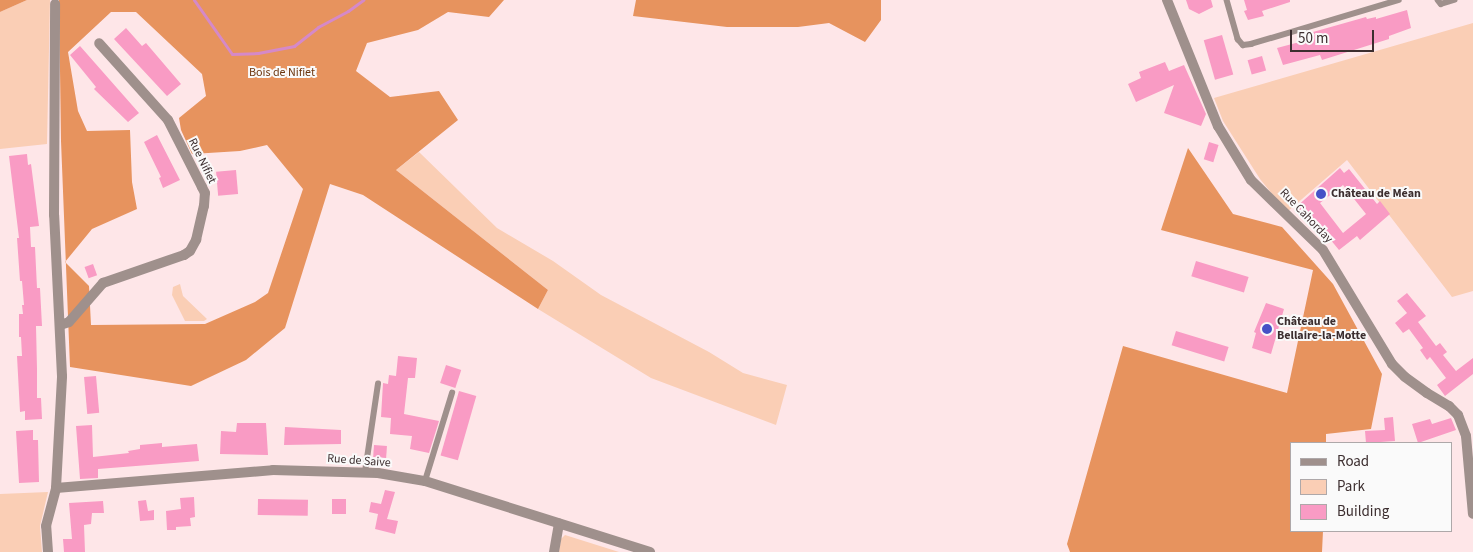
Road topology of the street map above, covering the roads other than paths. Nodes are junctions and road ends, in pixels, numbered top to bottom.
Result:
1 (1167, 0) edge
2 (1227, 0) edge
3 (1399, 0) edge
4 (1438, 0) edge
5 (1454, 0) edge
6 (55, 4) dead end
7 (99, 43) dead end
8 (60, 325) junction
9 (378, 384) dead end
10 (452, 392) dead end
11 (365, 472) junction
12 (425, 481) junction
13 (56, 488) junction
14 (1473, 514) edge
15 (559, 523) junction
16 (48, 552) edge
17 (554, 552) edge
18 (650, 552) edge

1 - 14 street, Rue Cahorday
2 - 3 lane
4 - 5 lane
6 - 8 street
7 - 8 street, Rue Nifiet
8 - 13 street
9 - 11 lane
10 - 12 lane
11 - 12 street, Rue de Saive
11 - 13 street, Rue de Saive
12 - 15 street, Rue de Saive
13 - 16 street
15 - 17 street
15 - 18 street, Rue de Saive

